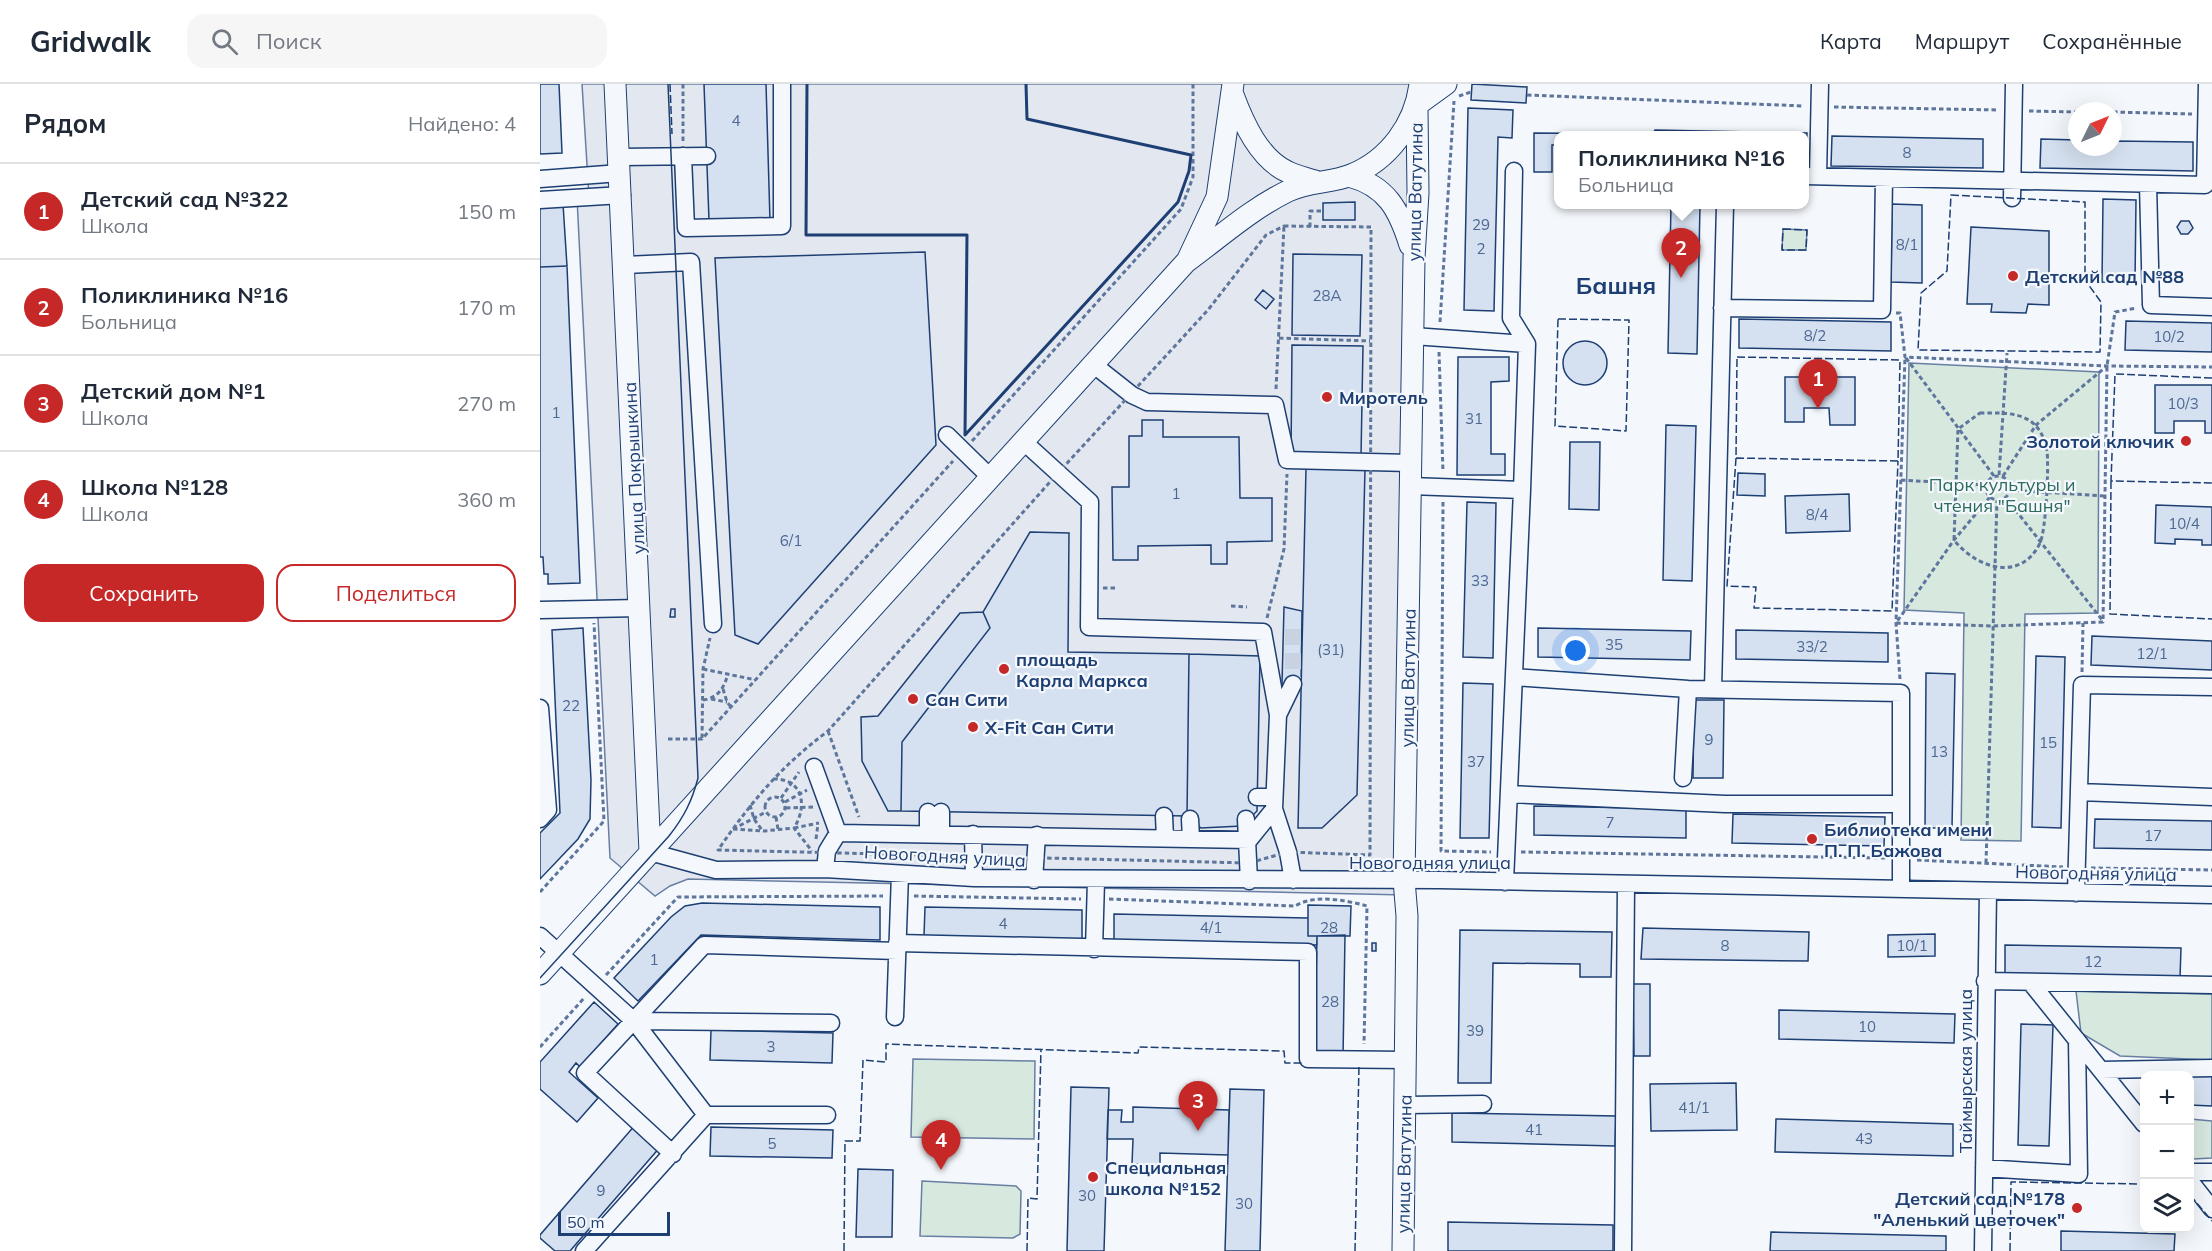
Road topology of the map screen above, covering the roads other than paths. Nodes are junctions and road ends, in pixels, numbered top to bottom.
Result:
1 (615, 84) edge
2 (782, 84) edge
3 (1419, 84) edge
4 (1446, 84) edge
5 (1820, 84) edge
6 (2014, 84) edge
7 (2206, 84) edge
8 (1233, 88) edge
9 (1417, 105) junction
10 (683, 156) junction
11 (706, 156) dead end
12 (620, 165) junction
13 (1514, 171) dead end
14 (1349, 176) junction
15 (1811, 176) edge
16 (1884, 178) junction
17 (540, 179) edge
18 (1315, 181) junction
19 (2013, 181) junction
20 (2148, 184) junction
21 (621, 195) junction
22 (2012, 198) dead end
23 (540, 200) edge
24 (1725, 209) edge
25 (1414, 258) junction
26 (1186, 262) junction
27 (624, 265) junction
28 (2212, 307) edge
29 (1722, 308) junction
30 (1413, 336) junction
31 (1527, 344) junction
32 (1094, 365) junction
33 (947, 435) dead end
34 (1024, 442) junction
35 (1410, 463) junction
36 (991, 478) junction
37 (1410, 486) junction
38 (1522, 490) junction
39 (640, 608) junction
40 (540, 610) edge
41 (714, 624) road end
42 (1514, 677) junction
43 (1293, 684) tunnel mouth
44 (2212, 687) edge
45 (1688, 689) junction
46 (1713, 689) junction
47 (540, 708) edge
48 (1278, 715) junction
49 (807, 769) road end
50 (1683, 777) dead end
51 (2079, 792) junction
52 (1509, 794) junction
53 (2212, 797) edge
54 (1268, 801) junction
55 (1901, 804) junction
56 (934, 812) dead end
57 (1160, 816) dead end
58 (540, 819) edge
59 (1190, 819) dead end
60 (1246, 819) dead end
61 (838, 833) junction
62 (934, 833) junction
63 (973, 834) junction
64 (1037, 835) junction
65 (1160, 838) junction
66 (1191, 838) junction
67 (1249, 840) junction
68 (650, 852) junction
69 (825, 869) junction
70 (900, 874) junction
71 (974, 878) junction
72 (1034, 880) junction
73 (1096, 880) junction
74 (1293, 880) junction
75 (1404, 880) junction
76 (1249, 881) junction
77 (1505, 882) junction
78 (1626, 884) junction
79 (1901, 889) junction
80 (1988, 891) junction
81 (2076, 892) junction
82 (2212, 895) edge
83 (540, 936) edge
84 (897, 947) junction
85 (1094, 949) junction
86 (559, 953) junction
87 (540, 974) edge
88 (1985, 981) junction
89 (2031, 983) junction
90 (2212, 985) edge
91 (895, 1017) dead end
92 (634, 1020) junction
93 (831, 1023) dead end
94 (2078, 1040) junction
95 (1406, 1060) junction
96 (2212, 1068) edge
97 (2101, 1070) junction
98 (1483, 1104) dead end
99 (1406, 1105) junction
100 (706, 1115) junction
101 (827, 1115) dead end
102 (2140, 1118) edge
103 (673, 1154) junction
104 (1984, 1168) junction
105 (2194, 1172) edge
106 (2212, 1172) edge
107 (2194, 1186) edge
108 (2212, 1209) edge
109 (584, 1251) edge
110 (1403, 1251) edge
111 (1623, 1251) edge
112 (1983, 1251) edge

1 - 12 main road, улица Покрышкина
2 - 10 street
3 - 9 main road
4 - 9 main road
5 - 15 street
6 - 19 street
7 - 20 street
8 - 18 main road
8 - 26 main road
9 - 14 main road
9 - 25 main road, улица Ватутина
10 - 11 street
10 - 12 street
12 - 17 street
12 - 21 main road, улица Покрышкина
13 - 31 street
14 - 18 main road
14 - 25 main road
15 - 16 street
16 - 19 street
16 - 29 street
18 - 26 main road
19 - 20 street
19 - 22 street
20 - 28 street
21 - 23 street
21 - 27 main road, улица Покрышкина
24 - 29 street
25 - 30 main road, улица Ватутина
26 - 32 main road
27 - 39 main road, улица Покрышкина
27 - 41 street
29 - 46 street
30 - 31 street
30 - 35 main road, улица Ватутина
31 - 38 street
32 - 34 main road
32 - 35 street
33 - 36 street
34 - 36 main road
34 - 48 street
35 - 37 main road, улица Ватутина
36 - 68 main road
37 - 38 street
37 - 75 main road, улица Ватутина
38 - 42 street
39 - 40 street
39 - 68 main road, улица Покрышкина
42 - 45 street
42 - 52 street
43 - 48 street
44 - 51 street
45 - 46 street
45 - 50 street
46 - 55 street
47 - 58 street
48 - 54 street
49 - 61 street
51 - 53 street
51 - 81 street
52 - 55 street
52 - 77 street
54 - 67 street
54 - 74 street
55 - 79 street
56 - 62 street
57 - 65 street
59 - 66 street
60 - 67 street
61 - 62 street
61 - 69 street
62 - 63 street
63 - 64 street
63 - 71 street
64 - 65 street
64 - 72 street
65 - 66 street
66 - 67 street
67 - 76 street
68 - 69 street, Новогодняя улица
68 - 86 main road
69 - 70 street, Новогодняя улица
70 - 71 street, Новогодняя улица
70 - 84 street
71 - 72 street, Новогодняя улица
72 - 73 street, Новогодняя улица
73 - 76 street, Новогодняя улица
73 - 85 street
74 - 75 street, Новогодняя улица
74 - 76 street, Новогодняя улица
75 - 77 street, Новогодняя улица
75 - 95 main road, улица Ватутина
77 - 78 street, Новогодняя улица
78 - 79 street, Новогодняя улица
78 - 111 street
79 - 80 street, Новогодняя улица
80 - 81 street, Новогодняя улица
80 - 88 street, Таймырская улица
81 - 82 street, Новогодняя улица
83 - 86 street
84 - 85 street
84 - 91 street
84 - 92 street
85 - 95 street
86 - 87 main road
86 - 92 street
88 - 89 street
88 - 104 street, Таймырская улица
89 - 90 street
89 - 94 street
92 - 93 street
92 - 100 street
92 - 103 street
94 - 97 street
94 - 104 street
95 - 99 main road, улица Ватутина
96 - 97 street
97 - 102 street
98 - 99 street
99 - 110 main road, улица Ватутина
100 - 101 street
100 - 103 street
103 - 109 street
104 - 112 street, Таймырская улица
105 - 106 street
107 - 108 street

